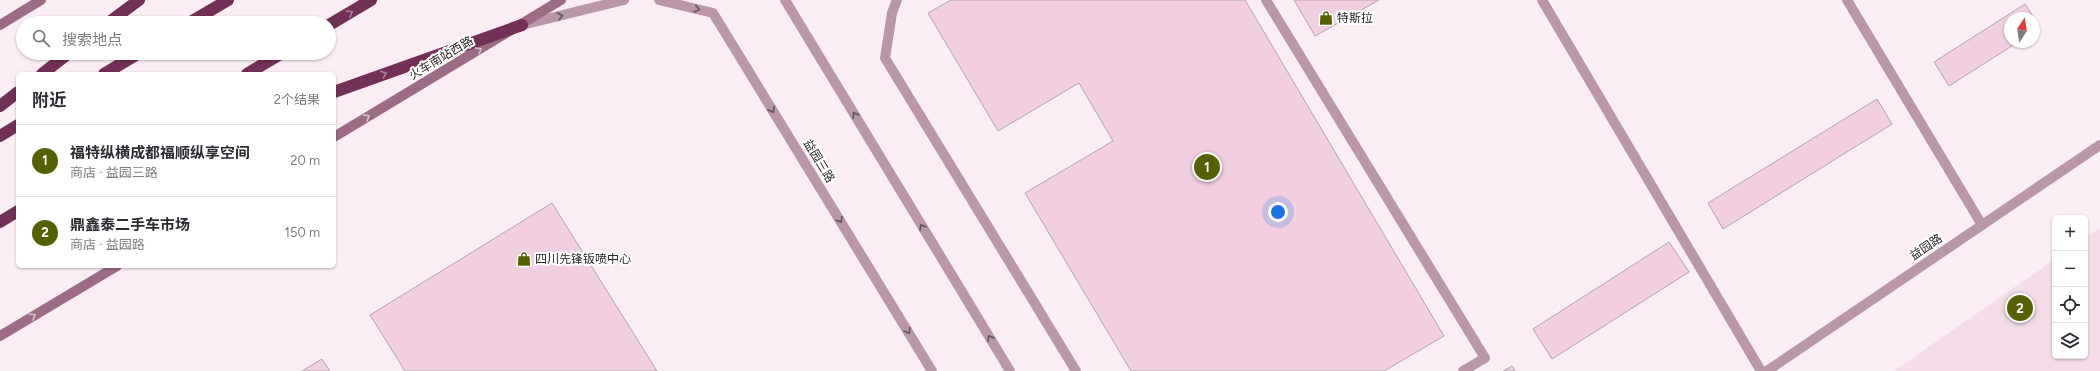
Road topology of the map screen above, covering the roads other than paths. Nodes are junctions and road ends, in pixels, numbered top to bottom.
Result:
1 (41, 0) edge
2 (138, 0) edge
3 (228, 0) edge
4 (371, 0) edge
5 (561, 0) edge
6 (624, 0) edge
7 (659, 0) edge
8 (785, 0) edge
9 (897, 0) edge
10 (1266, 0) edge
11 (1542, 0) edge
12 (1847, 0) edge
13 (117, 16) edge
14 (201, 16) edge
15 (336, 21) edge
16 (0, 24) edge
17 (522, 25) junction
18 (60, 60) edge
19 (127, 60) edge
20 (270, 60) edge
21 (45, 72) edge
22 (107, 72) edge
23 (250, 72) edge
24 (336, 91) edge
25 (16, 94) edge
26 (0, 106) edge
27 (16, 126) edge
28 (0, 136) edge
29 (336, 136) edge
30 (2100, 145) edge
31 (16, 212) edge
32 (0, 222) edge
33 (1982, 225) junction
34 (115, 268) edge
35 (0, 336) edge
36 (932, 371) edge
37 (1010, 371) edge
38 (1076, 371) edge
39 (1463, 371) edge
40 (1761, 371) edge
41 (1767, 371) edge

1 - 16 main road
2 - 13 highway
3 - 14 highway
15 -> 4 highway
5 - 17 main road, 火车南站西路
17 -> 6 street
7 -> 36 street, 益园三路
37 -> 8 street
9 - 38 street
10 - 39 street
11 - 40 street
12 - 33 street
24 -> 17 highway
29 -> 17 main road, 火车南站西路
18 - 21 highway
19 - 22 highway
20 - 23 highway
25 - 26 highway
27 - 28 highway
30 - 33 street, 益园路
31 - 32 highway
33 - 41 street, 益园路
35 -> 34 main road

